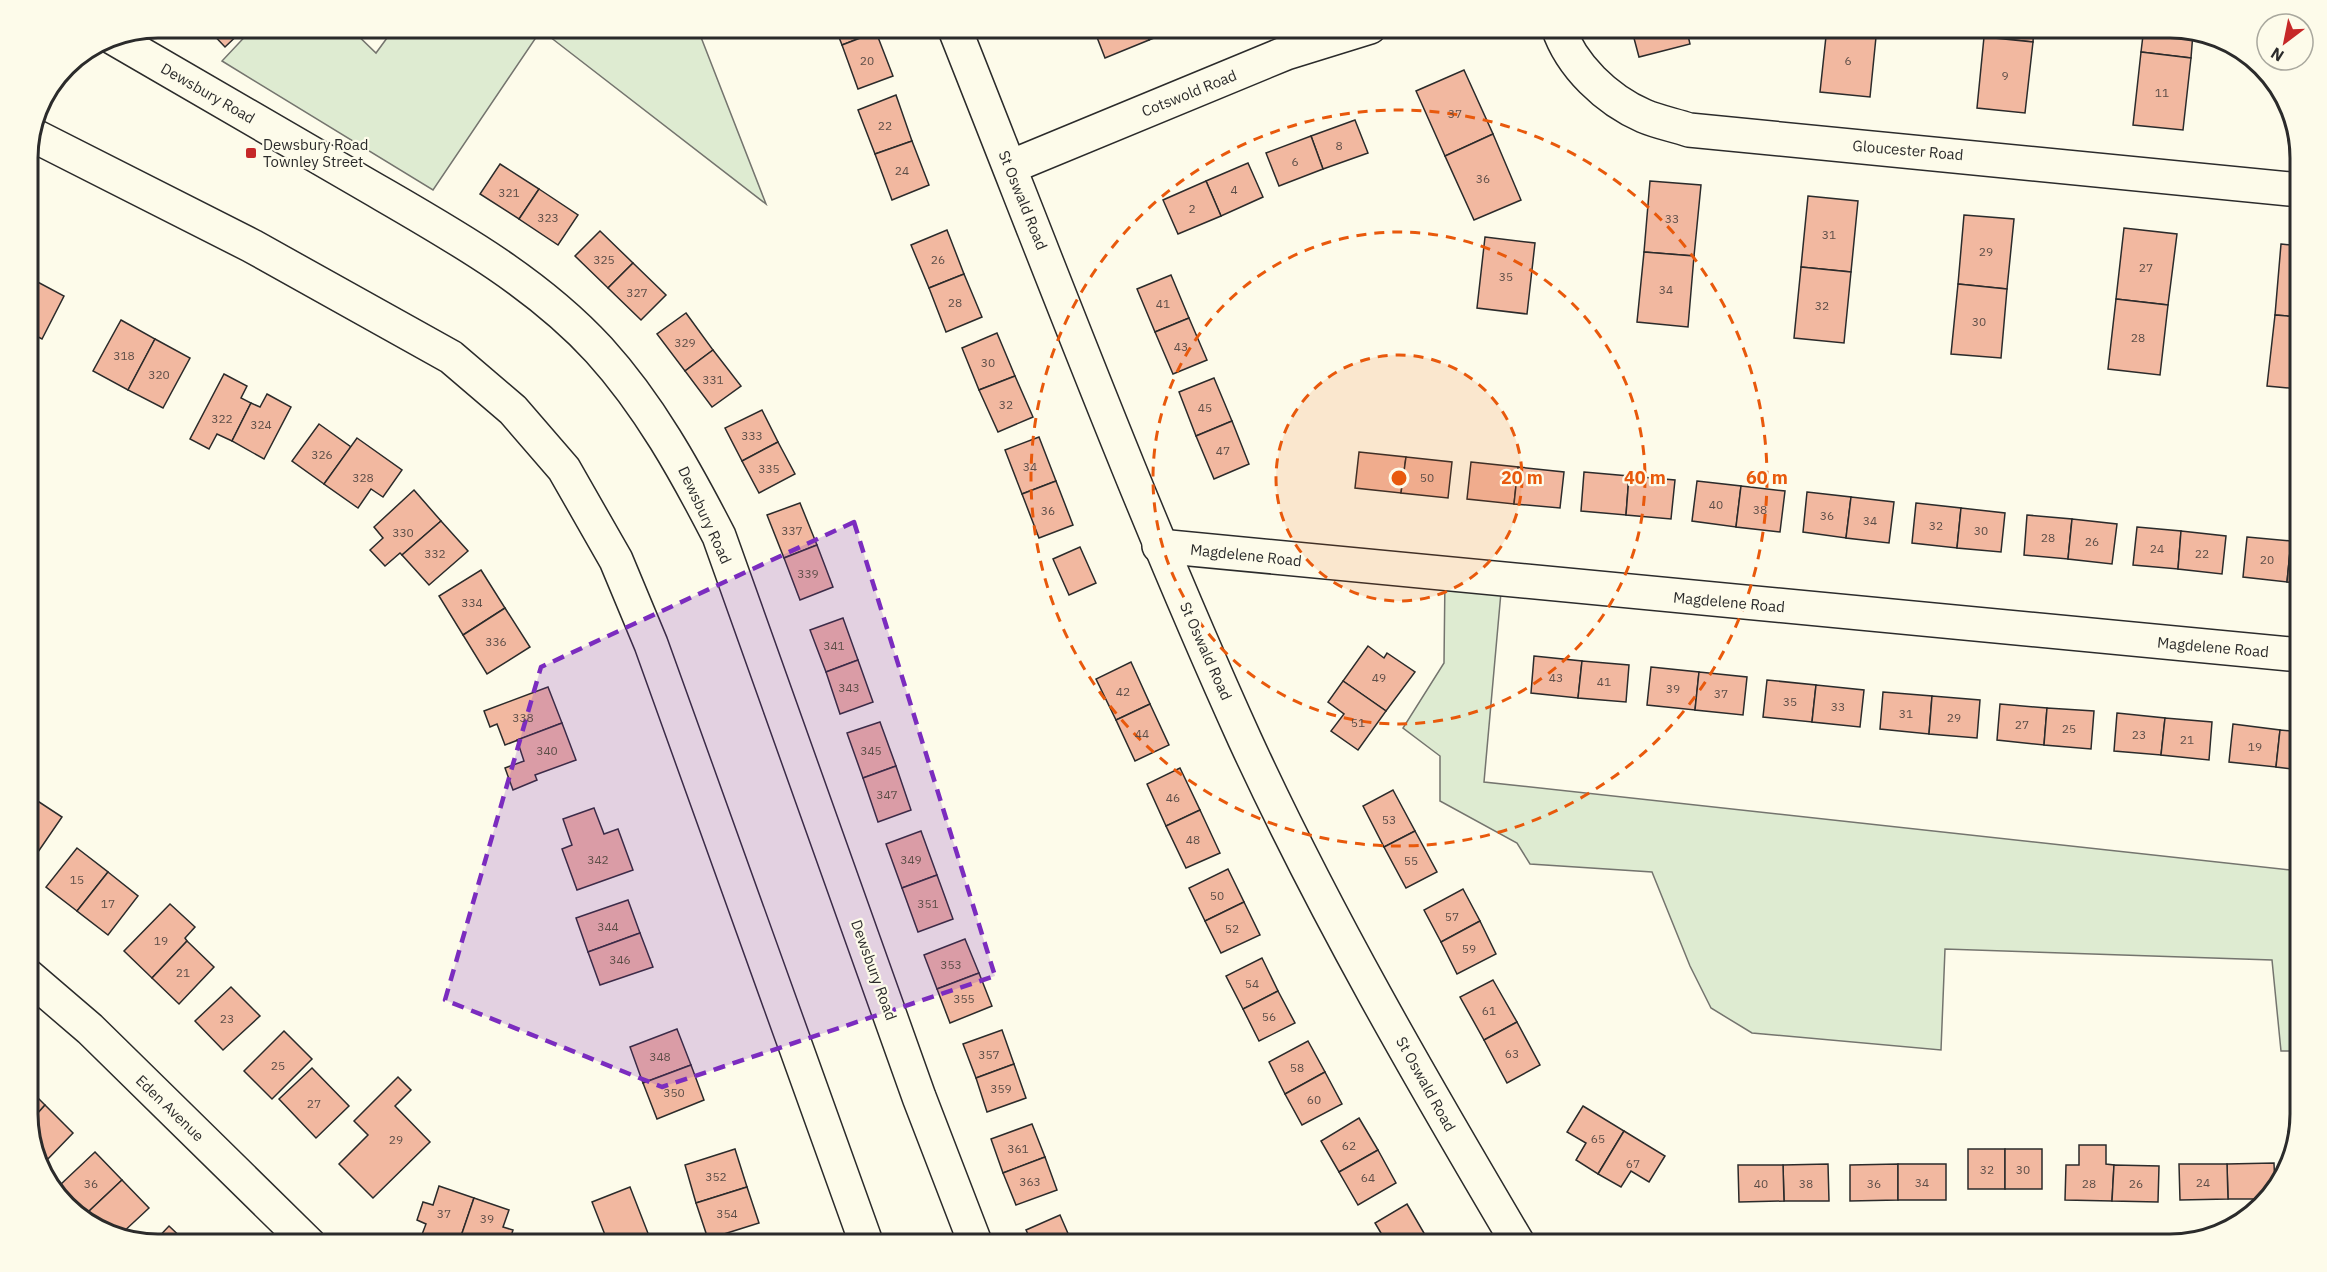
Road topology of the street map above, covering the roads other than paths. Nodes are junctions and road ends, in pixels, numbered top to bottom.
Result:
1 (958, 38) edge
2 (1334, 38) edge
3 (1562, 38) edge
4 (122, 43) edge
5 (40, 138) edge
6 (1010, 167) junction
7 (2289, 189) edge
8 (1159, 546) junction
9 (2290, 654) edge
10 (38, 984) edge
11 (299, 1234) edge
12 (863, 1234) edge
13 (972, 1234) edge
14 (1513, 1234) edge

1 - 6 main road, St Oswald Road
2 - 6 main road, Cotswold Road
3 - 7 main road, Gloucester Road
4 - 13 main road, Dewsbury Road
5 - 12 main road
6 - 8 main road, St Oswald Road
8 - 9 main road, Magdelene Road
8 - 14 main road, St Oswald Road
10 - 11 main road, Eden Avenue

